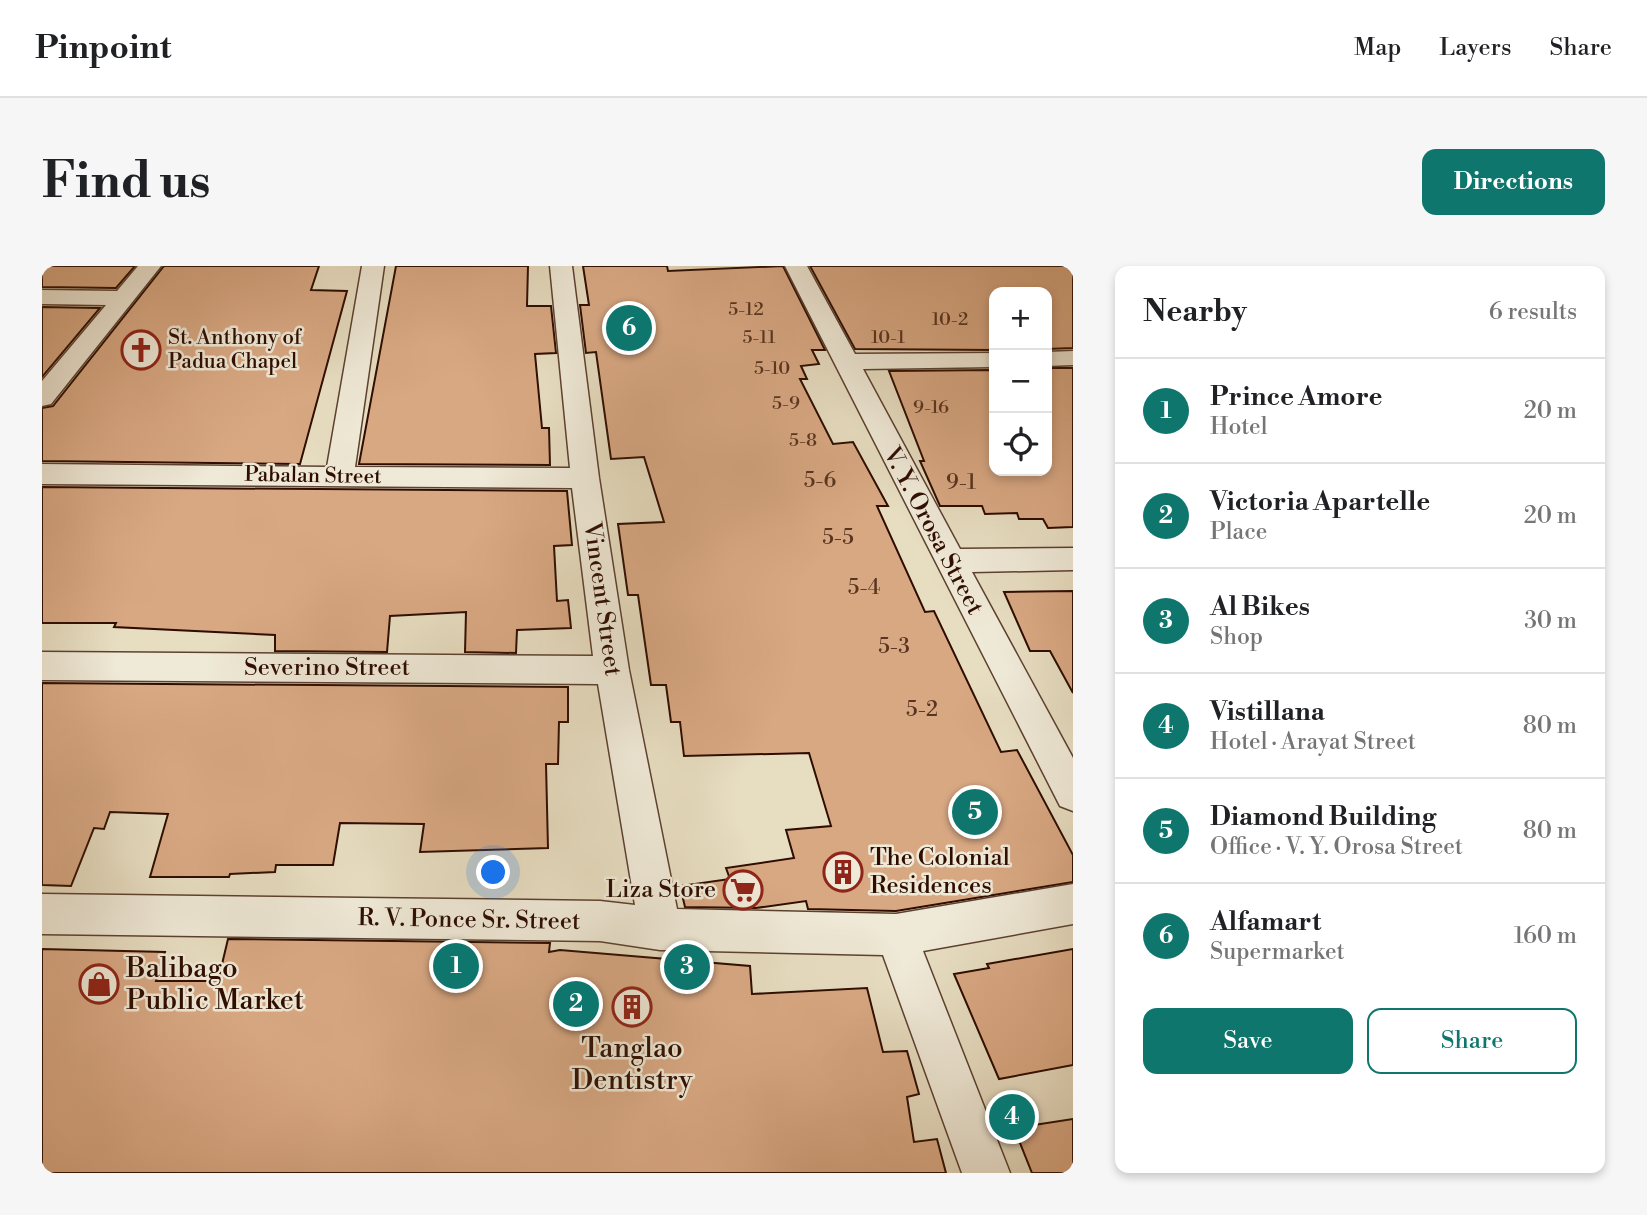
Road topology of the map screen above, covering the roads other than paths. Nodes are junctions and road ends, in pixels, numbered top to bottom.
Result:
1 (150, 266) edge
2 (373, 266) edge
3 (561, 266) edge
4 (796, 266) edge
5 (42, 297) edge
6 (123, 298) junction
7 (1073, 358) edge
8 (989, 359) edge
9 (1052, 359) edge
10 (844, 362) junction
11 (42, 398) edge
12 (42, 474) edge
13 (339, 477) junction
14 (585, 478) junction
15 (1073, 559) edge
16 (949, 561) junction
17 (42, 666) edge
18 (612, 670) junction
19 (1073, 794) edge
20 (1073, 904) edge
21 (42, 914) edge
22 (660, 929) junction
23 (896, 935) junction
24 (986, 1173) edge

1 - 6 street
2 - 13 street
3 - 14 street, Vincent Street
4 - 10 street, V. Y. Orosa Street
5 - 6 street
6 - 11 street
7 - 9 street
8 - 10 street
10 - 16 street, V. Y. Orosa Street
12 - 13 street, Pabalan Street
13 - 14 street, Pabalan Street
14 - 18 street, Vincent Street
15 - 16 street
16 - 19 street, V. Y. Orosa Street
17 - 18 street, Severino Street
18 - 22 street, Vincent Street
20 - 23 street, R. V. Ponce Sr. Street
21 - 22 street, R. V. Ponce Sr. Street
22 - 23 street, R. V. Ponce Sr. Street
23 - 24 street

